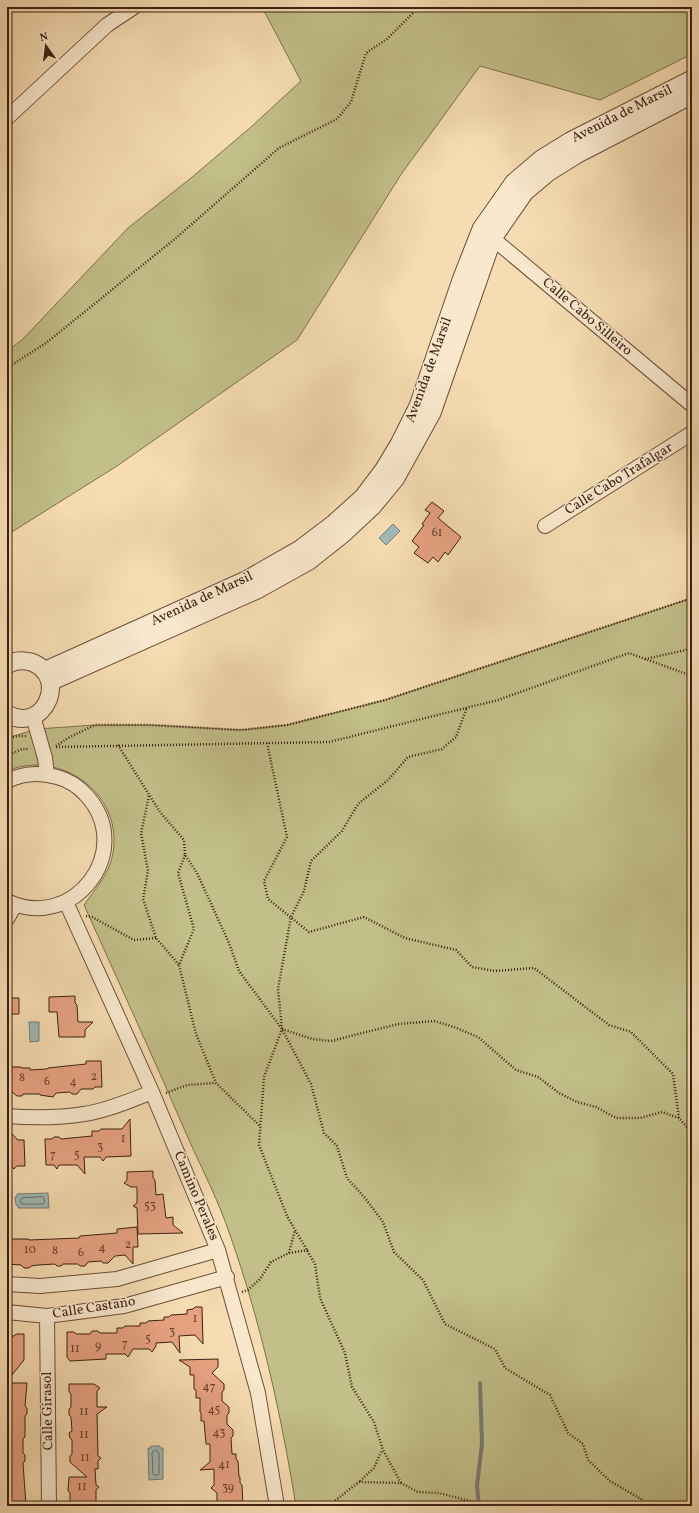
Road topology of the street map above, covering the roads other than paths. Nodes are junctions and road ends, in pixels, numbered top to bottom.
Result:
1 (134, 7) edge
2 (692, 78) edge
3 (692, 95) edge
4 (7, 118) edge
5 (487, 234) junction
6 (692, 405) edge
7 (692, 432) edge
8 (546, 526) dead end
9 (7, 665) edge
10 (47, 676) junction
11 (7, 714) edge
12 (33, 716) junction
13 (47, 774) junction
14 (7, 781) edge
15 (66, 902) junction
16 (11, 903) edge
17 (7, 919) edge
18 (153, 1094) junction
19 (7, 1116) edge
20 (218, 1250) junction
21 (227, 1277) junction
22 (7, 1284) edge
23 (7, 1312) edge
24 (47, 1316) junction
25 (49, 1506) edge
26 (277, 1506) edge

1 - 4 street
2 - 5 street, Avenida de Marsil
3 - 5 street, Avenida de Marsil
5 - 6 street, Calle Cabo Silleiro
5 - 10 street, Avenida de Marsil
7 - 8 street, Calle Cabo Trafalgar
9 - 10 street
10 - 12 street
11 - 12 street
12 - 13 street
13 - 14 street
13 - 15 street
15 - 16 street
15 - 18 street, Camino Perales
16 - 17 street
18 - 19 street
18 - 20 street, Camino Perales
20 - 21 street, Camino Perales
20 - 22 street, Calle Castaño
21 - 24 street, Calle Castaño
21 - 26 street, Camino Perales
23 - 24 street, Calle Castaño
24 - 25 street, Calle Girasol

